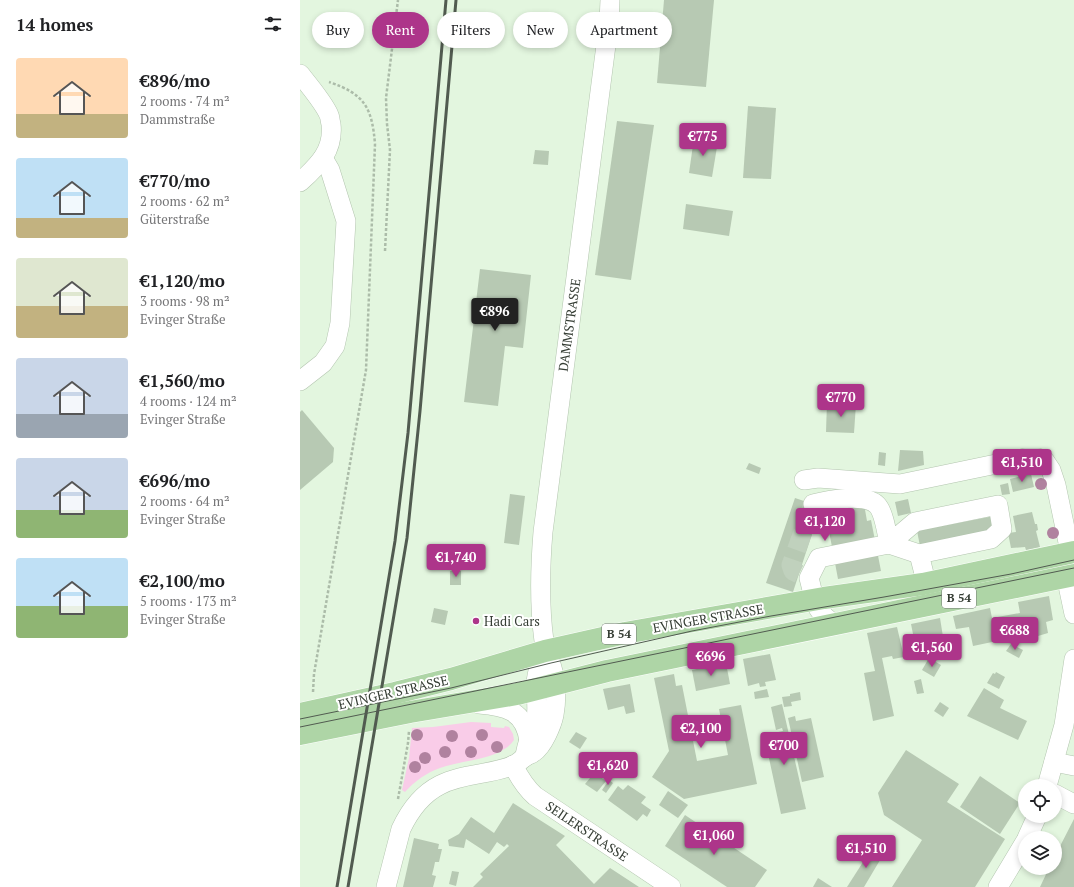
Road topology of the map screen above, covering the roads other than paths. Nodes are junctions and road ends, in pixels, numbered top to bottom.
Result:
1 (610, 0) edge
2 (300, 74) edge
3 (323, 158) junction
4 (300, 182) edge
5 (300, 381) edge
6 (804, 480) dead end
7 (813, 504) dead end
8 (889, 544) junction
9 (919, 554) junction
10 (1072, 565) edge
11 (926, 583) junction
12 (815, 599) junction
13 (931, 604) junction
14 (1074, 614) edge
15 (836, 624) junction
16 (545, 651) junction
17 (1074, 659) edge
18 (546, 686) junction
19 (466, 703) junction
20 (306, 705) edge
21 (300, 734) edge
22 (522, 754) junction
23 (1054, 762) junction
24 (1074, 766) edge
25 (1049, 779) edge
26 (1062, 798) edge
27 (1074, 804) edge
28 (1018, 854) edge
29 (386, 887) edge
30 (671, 887) edge
31 (998, 887) edge

1 - 16 street, DAMMSTRASSE
2 - 3 street
3 - 4 street
3 - 5 street
6 - 10 street
7 - 8 street
8 - 9 street
8 - 9 street
8 - 12 street
9 - 11 street
10 - 11 main road, EVINGER STRASSE / B 54
10 - 13 main road, EVINGER STRASSE / B 54
10 - 14 street
11 - 12 main road, EVINGER STRASSE / B 54
11 - 13 street
12 - 15 street
12 - 16 main road, EVINGER STRASSE / B 54
13 - 15 main road, EVINGER STRASSE / B 54
15 - 18 main road, EVINGER STRASSE / B 54
16 - 18 street, DAMMSTRASSE
16 - 20 main road, EVINGER STRASSE / B 54
17 - 23 street
18 - 19 main road, EVINGER STRASSE / B 54
18 - 22 street, DAMMSTRASSE
19 - 21 main road, EVINGER STRASSE / B 54
19 - 22 street, SEILERSTRASSE
22 - 29 street
22 - 30 street, SEILERSTRASSE
23 - 24 street
23 - 25 street
26 - 27 street
28 - 31 street

